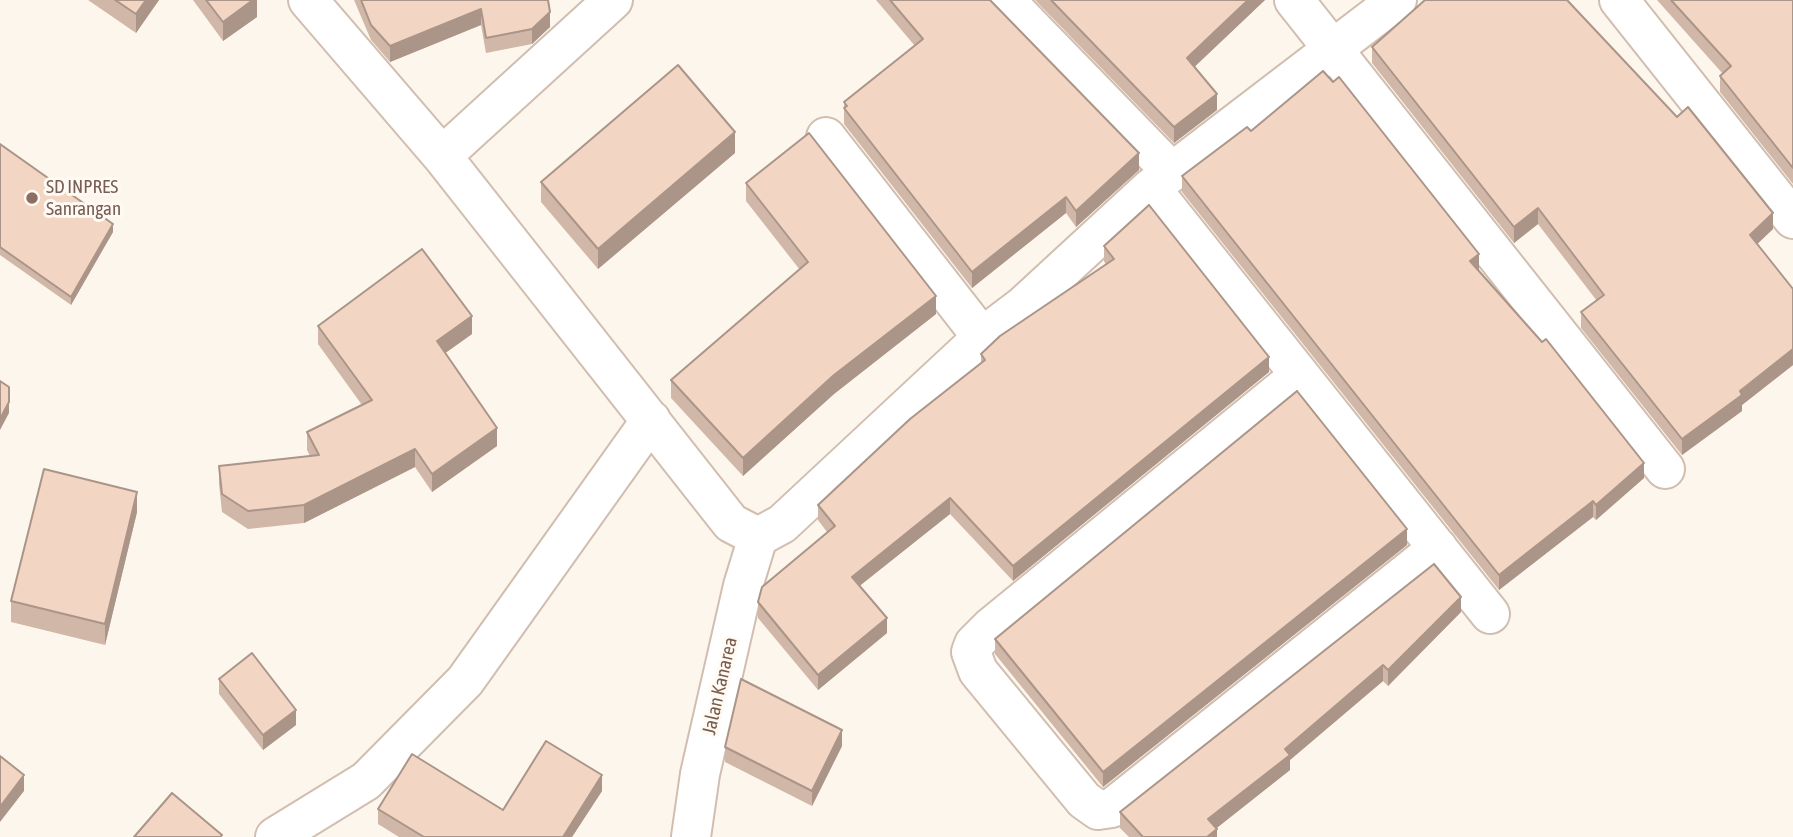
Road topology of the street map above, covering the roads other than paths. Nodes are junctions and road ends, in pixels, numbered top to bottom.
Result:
1 (308, 0) edge
2 (613, 0) edge
3 (1005, 0) edge
4 (1294, 0) edge
5 (1397, 0) edge
6 (1619, 0) edge
7 (1335, 50) junction
8 (826, 136) dead end
9 (442, 156) junction
10 (1161, 179) junction
11 (1793, 219) edge
12 (982, 337) junction
13 (1300, 375) junction
14 (650, 420) junction
15 (1665, 469) dead end
16 (758, 537) junction
17 (1438, 548) junction
18 (1489, 614) dead end
19 (275, 837) edge
20 (691, 837) edge

1 - 9 street
2 - 9 street
3 - 10 street
4 - 7 street
5 - 7 street
6 - 11 street
7 - 10 street
7 - 15 street
8 - 12 street
9 - 14 street
10 - 12 street
10 - 13 street
12 - 16 street
13 - 17 street
13 - 17 street
14 - 16 street
14 - 19 street
16 - 20 street, Jalan Kanarea
17 - 18 street

